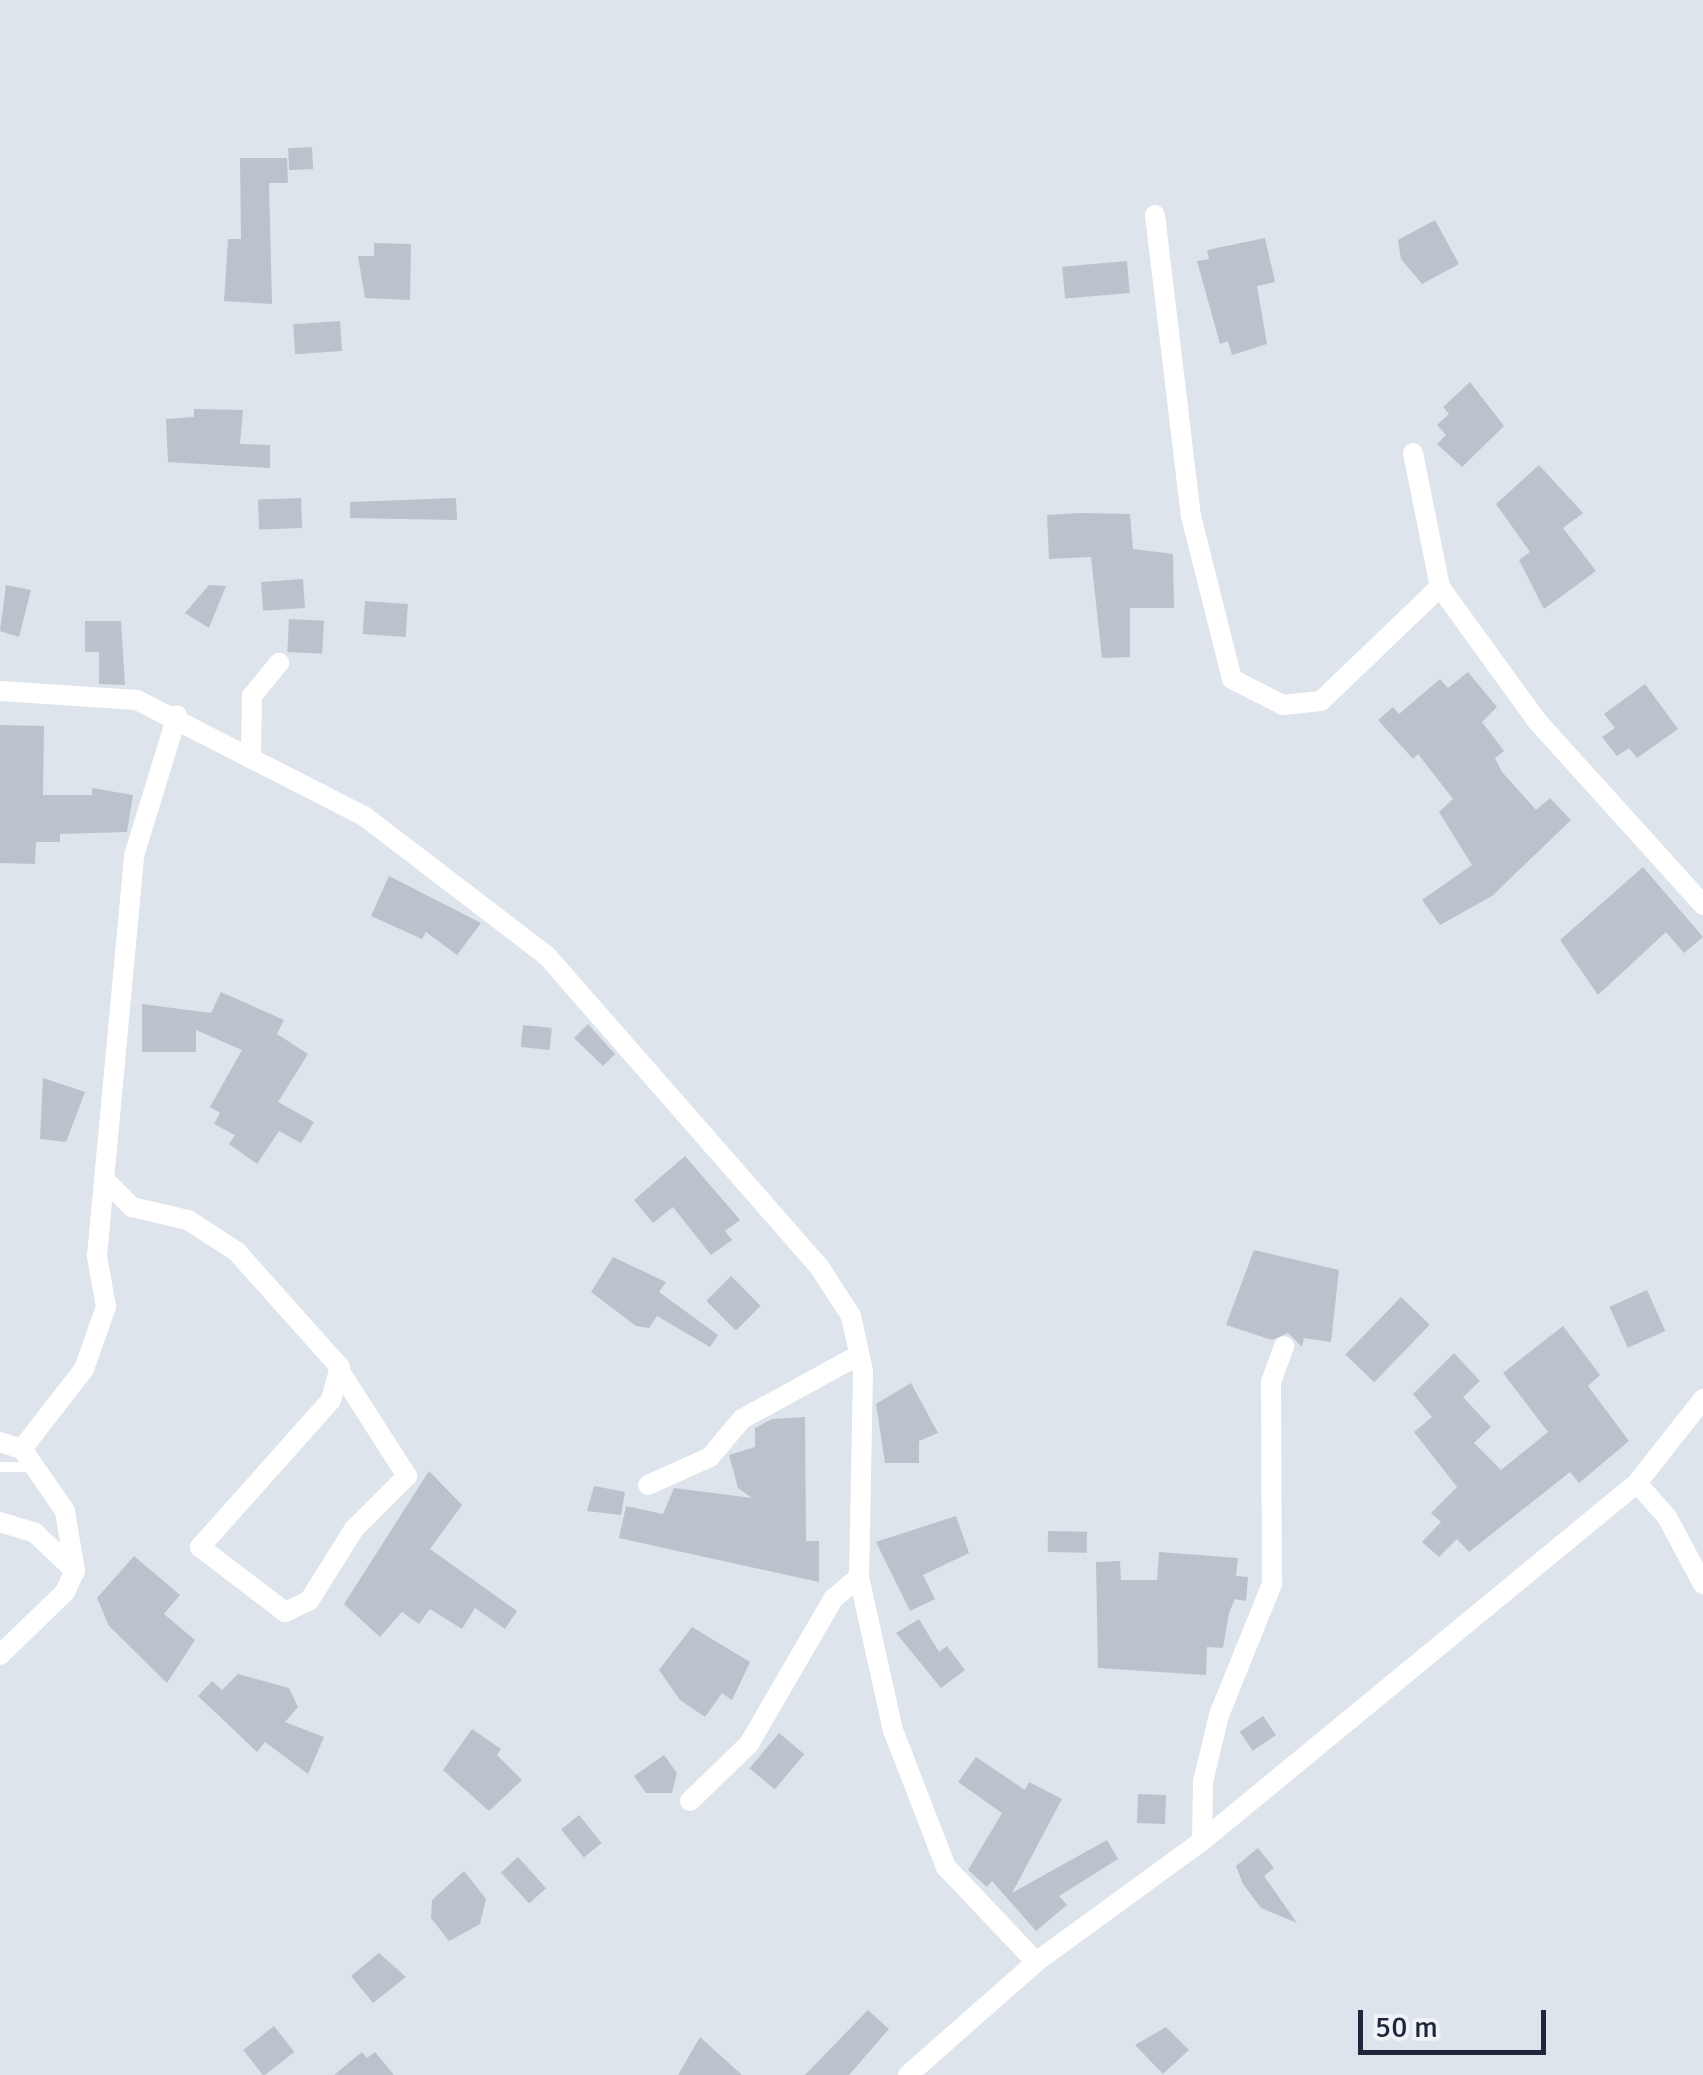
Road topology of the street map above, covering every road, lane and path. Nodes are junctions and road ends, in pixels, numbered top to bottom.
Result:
1 (1155, 215) dead end
2 (1413, 454) dead end
3 (1440, 587) junction
4 (279, 663) dead end
5 (0, 692) edge
6 (177, 715) junction
7 (251, 758) junction
8 (1703, 905) edge
9 (109, 1184) junction
10 (1284, 1346) dead end
11 (859, 1355) junction
12 (340, 1370) junction
13 (1703, 1399) edge
14 (0, 1442) edge
15 (26, 1458) junction
16 (0, 1466) edge
17 (1638, 1483) junction
18 (648, 1485) dead end
19 (0, 1522) edge
20 (75, 1571) junction
21 (859, 1577) junction
22 (1703, 1584) edge
23 (0, 1655) edge
24 (690, 1801) dead end
25 (1202, 1841) junction
26 (1036, 1962) junction
27 (908, 2075) edge

1 - 3 street
2 - 3 street
3 - 8 street
4 - 7 street
5 - 6 street
6 - 7 street
6 - 9 street
7 - 11 street
9 - 12 street
9 - 15 street
10 - 25 street
11 - 18 street
11 - 21 street
12 - 12 street
13 - 17 street
14 - 15 street
15 - 16 lane
15 - 20 street
17 - 22 street
17 - 25 street
19 - 20 street
20 - 23 street
21 - 24 street
21 - 26 street
25 - 26 street
26 - 27 street

